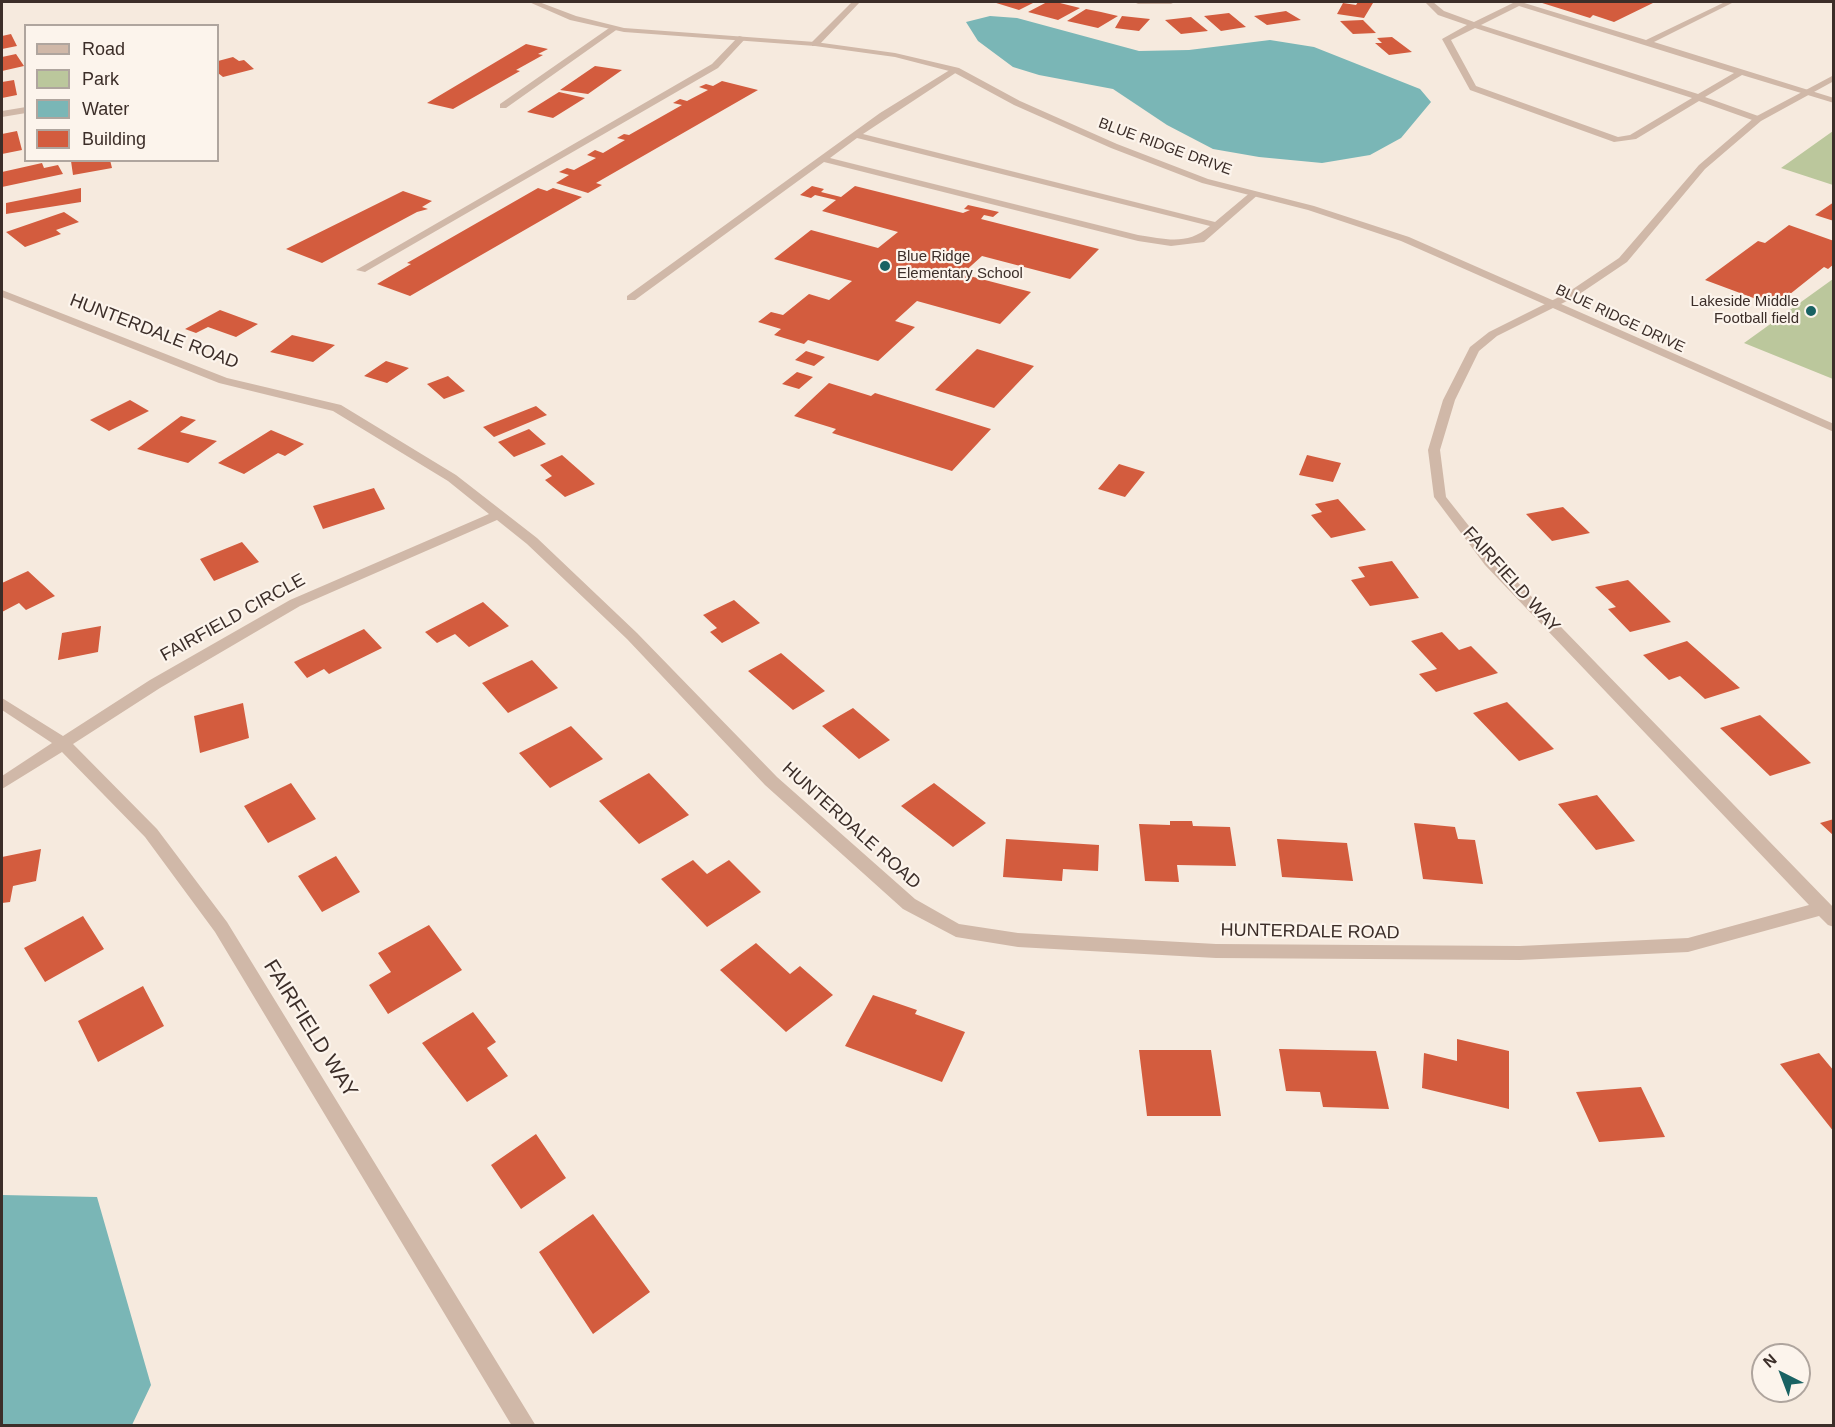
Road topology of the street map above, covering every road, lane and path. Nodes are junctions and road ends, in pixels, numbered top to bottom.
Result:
1 (533, 2) edge
2 (856, 2) edge
3 (1138, 2) edge
4 (1171, 2) edge
5 (1430, 2) edge
6 (1730, 2) edge
7 (1474, 25) junction
8 (615, 28) junction
9 (741, 38) junction
10 (1647, 43) junction
11 (815, 44) junction
12 (956, 70) junction
13 (1741, 72) junction
14 (1833, 77) edge
15 (1806, 93) junction
16 (1697, 97) junction
17 (1833, 101) edge
18 (503, 106) dead end
19 (24, 110) edge
20 (2, 114) edge
21 (1758, 119) junction
22 (856, 135) junction
23 (824, 159) junction
24 (1255, 193) junction
25 (1218, 225) junction
26 (361, 270) dead end
27 (2, 293) edge
28 (631, 298) dead end
29 (1551, 304) junction
30 (1833, 429) edge
31 (499, 514) junction
32 (2, 703) edge
33 (64, 744) junction
34 (2, 783) edge
35 (1822, 908) junction
36 (1833, 920) edge
37 (525, 1425) edge

1 - 8 street, BLUE RIDGE DRIVE
2 - 11 street
3 - 4 street
5 - 7 street
6 - 10 street
7 - 10 street
7 - 16 street
7 - 16 street
8 - 9 street, BLUE RIDGE DRIVE
8 - 18 street
9 - 11 street, BLUE RIDGE DRIVE
9 - 26 street
10 - 13 street
11 - 12 street, BLUE RIDGE DRIVE
12 - 22 street
12 - 24 street, BLUE RIDGE DRIVE
13 - 15 street
13 - 16 street
14 - 15 street, FAIRFIELD WAY
15 - 17 street
15 - 21 street, FAIRFIELD WAY
16 - 21 street
19 - 20 street
21 - 29 street, FAIRFIELD WAY
22 - 23 street
22 - 25 street
23 - 25 street
23 - 28 street
24 - 25 street
24 - 29 street, BLUE RIDGE DRIVE
27 - 31 street, HUNTERDALE ROAD
29 - 30 street, BLUE RIDGE DRIVE
29 - 35 street, FAIRFIELD WAY
31 - 33 street, FAIRFIELD CIRCLE
31 - 35 street, HUNTERDALE ROAD
32 - 33 street, FAIRFIELD WAY
33 - 34 street, FAIRFIELD CIRCLE
33 - 37 street, FAIRFIELD WAY
35 - 36 street, FAIRFIELD WAY

